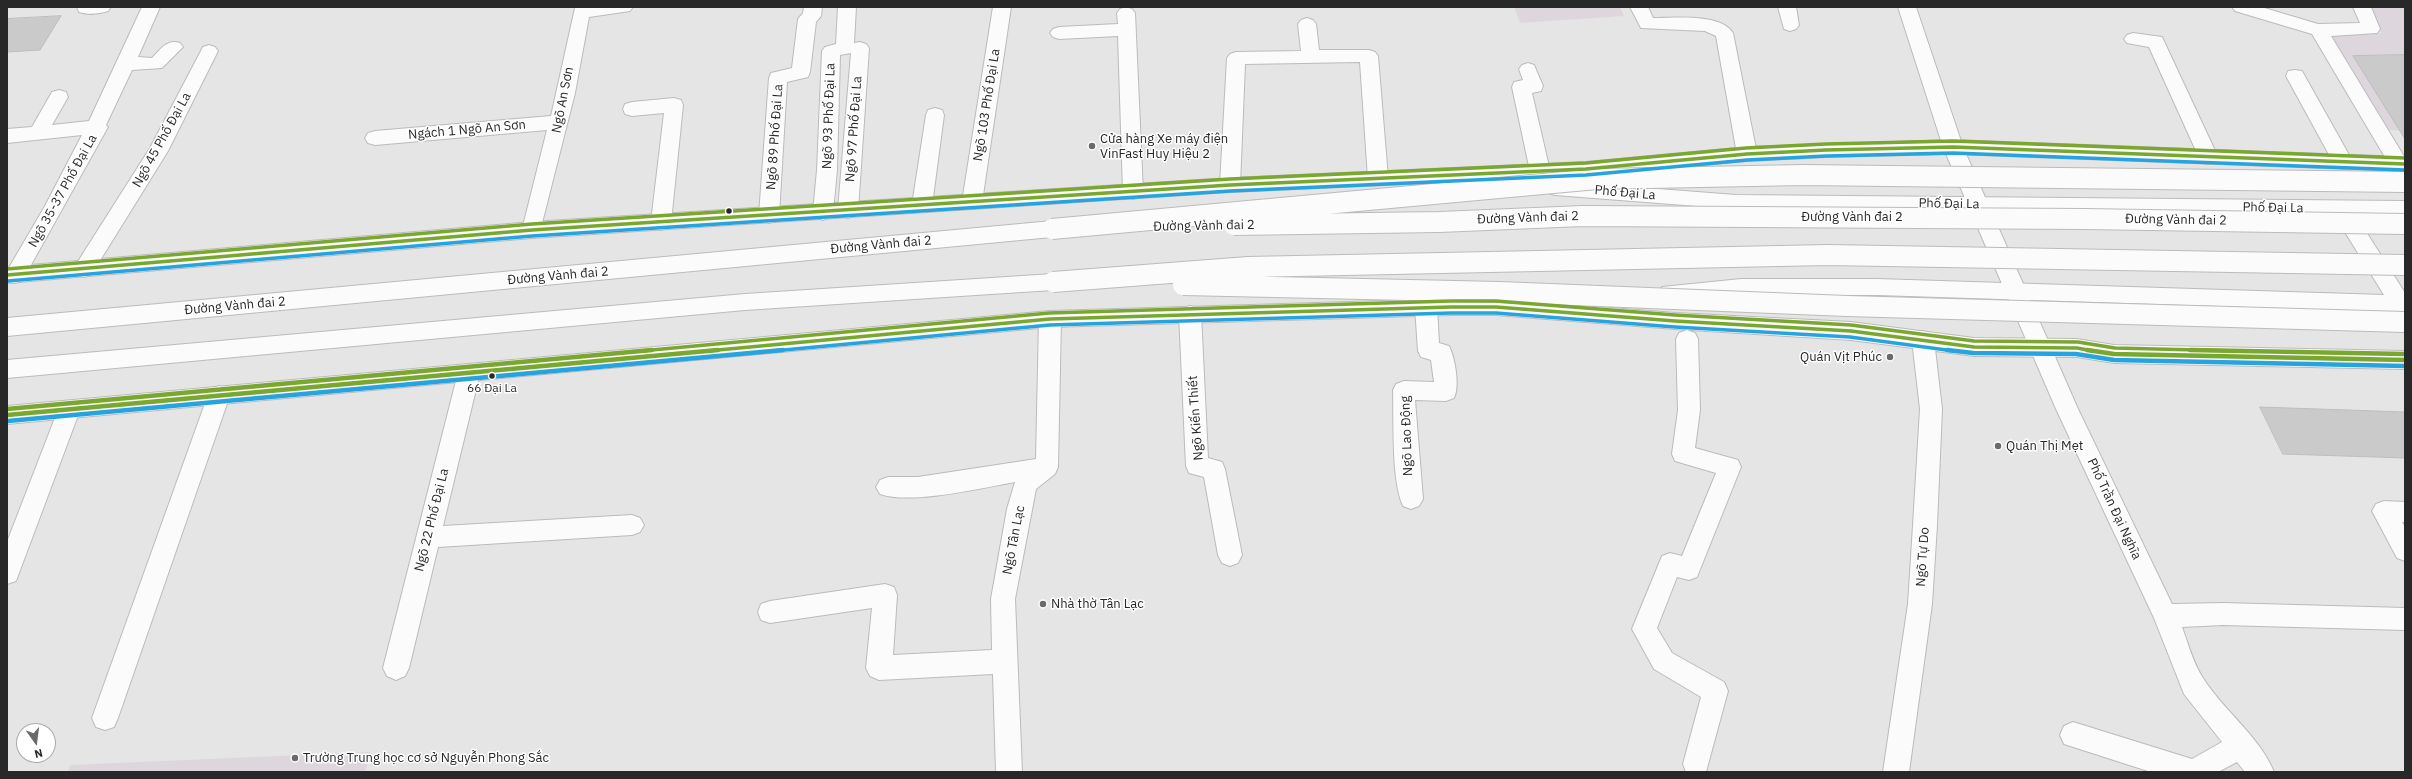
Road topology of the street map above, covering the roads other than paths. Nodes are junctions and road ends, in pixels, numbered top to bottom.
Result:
1 (150, 7) edge
2 (847, 7) edge
3 (1002, 7) edge
4 (1639, 7) edge
5 (1787, 7) edge
6 (1907, 7) edge
7 (2241, 7) edge
8 (2362, 7) edge
9 (625, 11) edge
10 (803, 16) edge
11 (1308, 24) dead end
12 (1790, 25) dead end
13 (2318, 30) junction
14 (1059, 33) dead end
15 (2133, 39) dead end
16 (174, 47) dead end
17 (860, 48) dead end
18 (209, 51) dead end
19 (1311, 55) junction
20 (126, 64) junction
21 (1528, 69) dead end
22 (2295, 76) dead end
23 (59, 97) dead end
24 (632, 110) dead end
25 (935, 115) dead end
26 (559, 122) junction
27 (98, 127) junction
28 (38, 132) junction
29 (7, 136) edge
30 (375, 138) dead end
31 (1953, 147) junction
32 (1747, 154) junction
33 (2208, 157) junction
34 (2343, 162) junction
35 (2403, 170) edge
36 (1540, 171) junction
37 (1422, 177) junction
38 (1378, 178) junction
39 (1230, 185) junction
40 (1133, 192) junction
41 (972, 202) junction
42 (1978, 204) junction
43 (922, 205) junction
44 (2341, 209) junction
45 (2405, 209) edge
46 (848, 210) junction
47 (823, 212) junction
48 (769, 215) junction
49 (661, 222) junction
50 (2405, 224) edge
51 (1052, 229) junction
52 (532, 230) junction
53 (2405, 265) edge
54 (84, 269) junction
55 (11, 275) edge
56 (1053, 282) junction
57 (2017, 292) junction
58 (1426, 307) junction
59 (1496, 307) junction
60 (2404, 310) edge
61 (1190, 314) junction
62 (1050, 319) junction
63 (7, 327) edge
64 (1687, 339) dead end
65 (1923, 340) junction
66 (2042, 348) junction
67 (2405, 360) edge
68 (7, 369) edge
69 (469, 373) junction
70 (219, 395) junction
71 (69, 410) junction
72 (7, 415) edge
73 (1047, 467) junction
74 (888, 487) dead end
75 (1411, 500) dead end
76 (2405, 512) edge
77 (632, 525) dead end
78 (428, 537) junction
79 (2405, 550) edge
80 (1230, 555) dead end
81 (7, 573) edge
82 (770, 612) dead end
83 (2165, 616) junction
84 (2405, 619) edge
85 (1006, 661) junction
86 (396, 668) dead end
87 (105, 718) dead end
88 (2073, 735) dead end
89 (2242, 746) junction
90 (1696, 764) dead end
91 (1010, 772) edge
92 (1896, 772) edge
93 (2194, 772) edge
94 (2262, 772) edge

1 - 20 main road, Ngõ 35-37 Phố Đại La
2 - 47 main road, Ngõ 93 Phố Đại La
3 - 41 main road, Ngõ 103 Phố Đại La
4 - 32 main road
5 - 12 main road
6 - 31 main road, Phố Trần Đại Nghĩa
7 - 13 main road
8 - 13 main road
9 - 26 main road, Ngõ An Sơn
10 - 48 main road, Ngõ 89 Phố Đại La
11 - 19 main road
13 - 35 main road
14 - 40 main road
15 - 33 main road
16 - 20 main road
17 - 46 main road, Ngõ 97 Phố Đại La
18 - 54 main road, Ngõ 45 Phố Đại La
19 - 38 main road
19 - 39 main road
20 - 27 main road, Ngõ 35-37 Phố Đại La
21 - 36 main road
22 - 34 main road
23 - 28 main road
24 - 49 main road
25 - 43 main road
26 - 30 main road, Ngách 1 Ngõ An Sơn
26 - 52 main road, Ngõ An Sơn
27 - 28 main road, Ngõ 35-37 Phố Đại La
27 - 55 main road, Ngõ 35-37 Phố Đại La
28 - 29 main road, Ngõ 35-37 Phố Đại La
31 - 32 main road, Phố Đại La
31 - 33 main road, Phố Đại La
31 - 42 main road, Phố Trần Đại Nghĩa
32 - 36 main road, Phố Đại La
33 - 34 main road, Phố Đại La
34 - 35 main road, Phố Đại La
35 - 51 main road, bridge
36 - 37 main road, Phố Đại La
37 - 38 main road, Phố Đại La
37 - 42 main road, Phố Đại La
38 - 39 main road, Phố Đại La
39 - 40 main road, Phố Đại La
40 - 41 main road, Phố Đại La
41 - 43 main road, Phố Đại La
42 - 44 main road, Phố Đại La
42 - 57 main road, Phố Trần Đại Nghĩa
43 - 46 main road, Phố Đại La
44 - 45 main road, Phố Đại La
44 - 60 main road
46 - 47 main road, Phố Đại La
47 - 48 main road, Phố Đại La
48 - 49 main road, Phố Đại La
49 - 52 main road, Phố Đại La
50 - 51 main road, Đường Vành đai 2, bridge
51 - 63 main road, Đường Vành đai 2
52 - 54 main road, Phố Đại La
53 - 56 main road, bridge
54 - 55 main road, Phố Đại La
56 - 60 main road, bridge
56 - 68 main road
57 - 59 main road
57 - 60 main road
57 - 66 main road, Phố Trần Đại Nghĩa
58 - 59 main road
58 - 61 main road
58 - 75 main road, Ngõ Lao Động
59 - 65 main road
61 - 62 main road
61 - 80 main road, Ngõ Kiến Thiết
62 - 69 main road
62 - 73 main road
64 - 90 main road
65 - 66 main road
65 - 92 main road, Ngõ Tự Do
66 - 67 main road
66 - 83 main road, Phố Trần Đại Nghĩa
69 - 70 main road
69 - 78 main road, Ngõ 22 Phố Đại La
70 - 71 main road
70 - 87 main road
71 - 72 main road
71 - 81 main road
73 - 74 main road
73 - 85 main road, Ngõ Tân Lạc
76 - 79 main road
77 - 78 main road
78 - 86 main road, Ngõ 22 Phố Đại La
82 - 85 main road
83 - 84 main road
83 - 89 main road, Phố Trần Đại Nghĩa
85 - 91 main road, Ngõ Tân Lạc
88 - 93 main road
89 - 93 main road
89 - 94 main road, Phố Trần Đại Nghĩa

